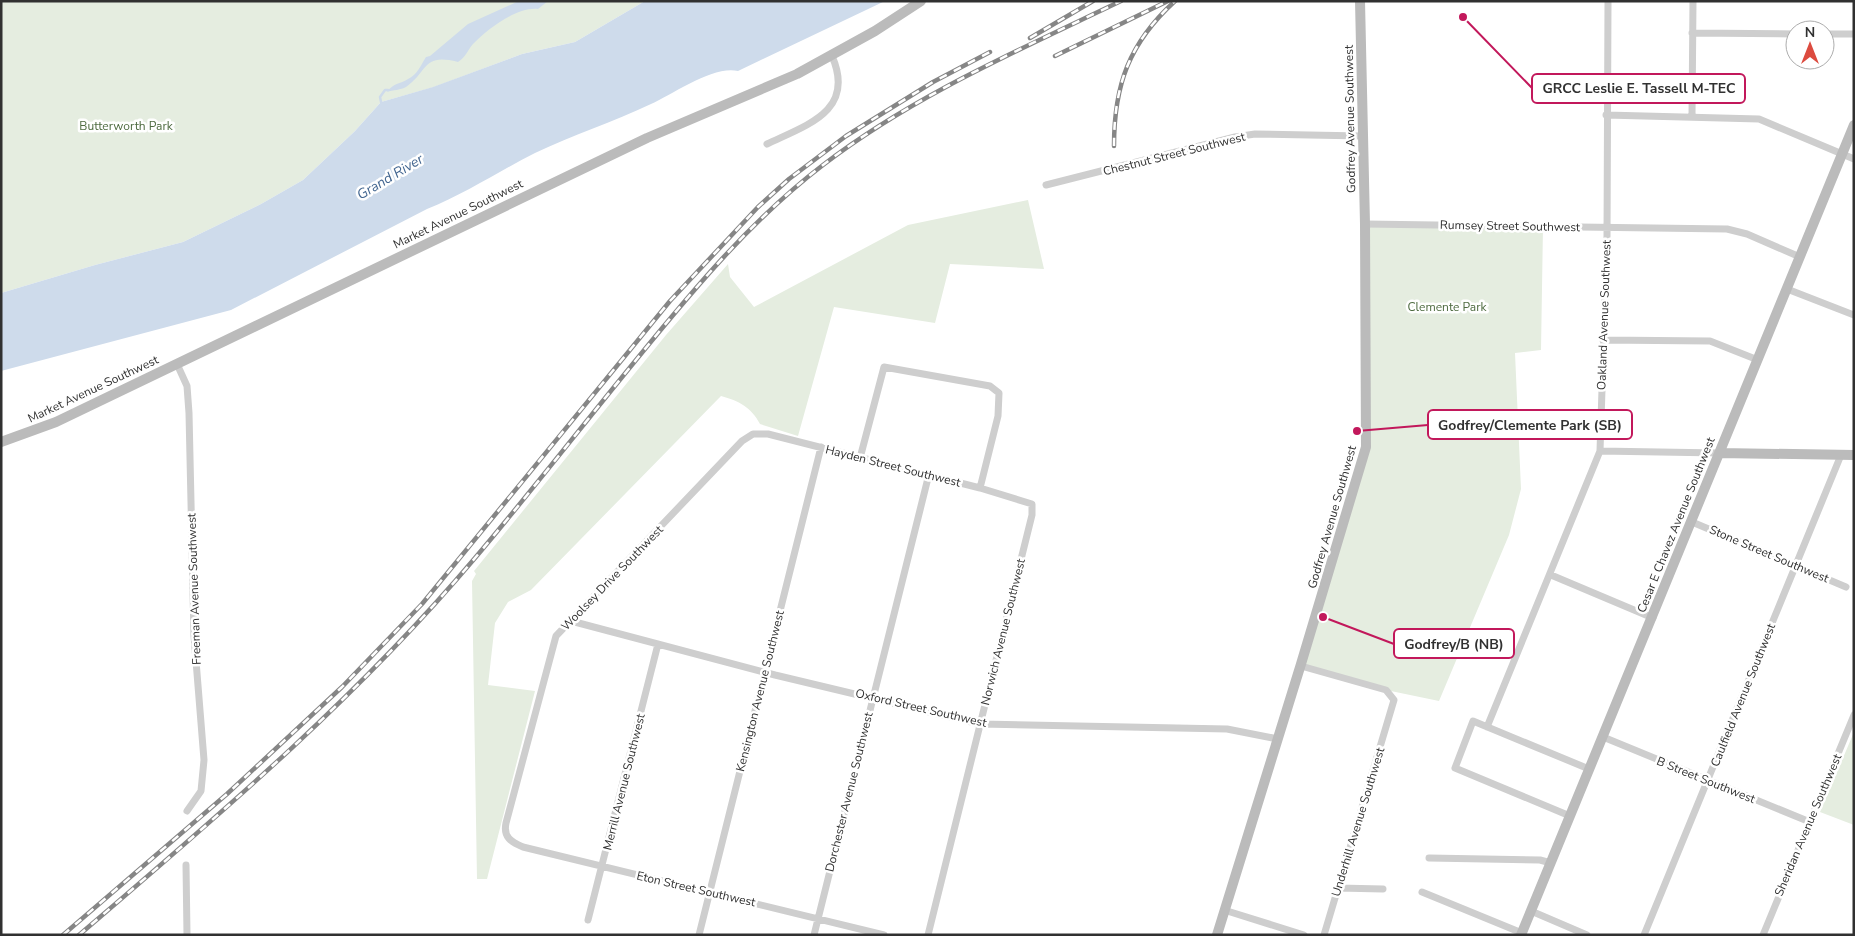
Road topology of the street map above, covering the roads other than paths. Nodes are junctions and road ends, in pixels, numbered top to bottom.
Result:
1 (921, 1) edge
2 (1360, 1) edge
3 (1608, 1) edge
4 (1693, 1) edge
5 (1692, 33) junction
6 (1785, 34) edge
7 (1835, 34) edge
8 (1854, 34) edge
9 (832, 56) junction
10 (1606, 115) junction
11 (1692, 116) junction
12 (1854, 125) edge
13 (1362, 136) junction
14 (766, 144) dead end
15 (1842, 154) junction
16 (1854, 159) edge
17 (1046, 185) dead end
18 (1365, 224) junction
19 (1607, 227) junction
20 (1800, 257) junction
21 (1787, 289) junction
22 (1854, 316) edge
23 (1603, 340) junction
24 (1758, 360) junction
25 (177, 364) junction
26 (753, 434) joint
27 (1, 442) edge
28 (821, 448) junction
29 (1600, 451) junction
30 (1719, 453) junction
31 (1841, 455) junction
32 (1854, 455) edge
33 (860, 458) junction
34 (929, 474) junction
35 (980, 488) junction
36 (1032, 504) joint
37 (1692, 522) junction
38 (1796, 565) junction
39 (1551, 575) junction
40 (1846, 587) dead end
41 (1652, 618) junction
42 (571, 621) junction
43 (658, 644) junction
44 (1301, 666) junction
45 (765, 673) junction
46 (873, 698) junction
47 (1854, 715) edge
48 (980, 724) junction
49 (1487, 727) junction
50 (1603, 737) junction
51 (1278, 739) junction
52 (1589, 769) junction
53 (1708, 780) junction
54 (187, 811) dead end
55 (1570, 816) junction
56 (1810, 822) junction
57 (509, 840) joint
58 (1429, 858) dead end
59 (1551, 863) junction
60 (186, 865) dead end
61 (603, 867) junction
62 (1338, 888) junction
63 (1383, 889) dead end
64 (711, 892) junction
65 (1422, 892) dead end
66 (1224, 910) junction
67 (1531, 911) junction
68 (818, 918) junction
69 (588, 920) dead end
70 (1521, 934) edge
71 (187, 935) edge
72 (699, 935) edge
73 (814, 935) edge
74 (884, 935) edge
75 (928, 935) edge
76 (1217, 935) edge
77 (1304, 935) edge
78 (1324, 935) edge
79 (1587, 935) edge
80 (1644, 935) edge
81 (1763, 935) edge

1 - 9 main road, Market Avenue Southwest
2 - 13 main road, Godfrey Avenue Southwest
3 - 10 street, Oakland Avenue Southwest
4 - 5 street
5 - 6 street
5 - 11 street
7 - 8 street
9 - 14 street
9 - 25 main road, Market Avenue Southwest
10 - 11 street
10 - 19 street, Oakland Avenue Southwest
11 - 15 street
12 - 15 main road, Cesar E Chavez Avenue Southwest
13 - 17 street, Chestnut Street Southwest
13 - 18 main road, Godfrey Avenue Southwest
15 - 16 street
15 - 20 main road, Cesar E Chavez Avenue Southwest
18 - 19 street, Rumsey Street Southwest
18 - 44 main road, Godfrey Avenue Southwest
19 - 20 street, Rumsey Street Southwest
19 - 23 street, Oakland Avenue Southwest
20 - 21 main road, Cesar E Chavez Avenue Southwest
21 - 22 street
21 - 24 main road, Cesar E Chavez Avenue Southwest
23 - 24 street
23 - 29 street, Oakland Avenue Southwest
24 - 30 main road, Cesar E Chavez Avenue Southwest
25 - 27 main road, Market Avenue Southwest
25 - 54 street, Freeman Avenue Southwest
26 - 28 street, Hayden Street Southwest
26 - 42 street, Woolsey Drive Southwest
28 - 33 street, Hayden Street Southwest
28 - 45 street, Kensington Avenue Southwest
29 - 30 street
29 - 39 street, Oakland Avenue Southwest
30 - 31 main road
30 - 37 main road, Cesar E Chavez Avenue Southwest
31 - 32 main road
31 - 38 street, Caulfield Avenue Southwest
33 - 34 street, Hayden Street Southwest
33 - 35 street
34 - 35 street, Hayden Street Southwest
34 - 46 street, Dorchester Avenue Southwest
35 - 36 street, Hayden Street Southwest
36 - 48 street, Norwich Avenue Southwest
37 - 38 street, Stone Street Southwest
37 - 41 main road, Cesar E Chavez Avenue Southwest
38 - 40 street, Stone Street Southwest
38 - 53 street, Caulfield Avenue Southwest
39 - 41 street
39 - 49 street, Oakland Avenue Southwest
41 - 50 main road, Cesar E Chavez Avenue Southwest
42 - 43 street, Oxford Street Southwest
42 - 57 street, Woolsey Drive Southwest
43 - 45 street, Oxford Street Southwest
43 - 61 street, Merrill Avenue Southwest
44 - 51 main road, Godfrey Avenue Southwest
44 - 62 street, Underhill Avenue Southwest
45 - 46 street, Oxford Street Southwest
45 - 64 street, Kensington Avenue Southwest
46 - 48 street, Oxford Street Southwest
46 - 68 street, Dorchester Avenue Southwest
47 - 56 street, Sheridan Avenue Southwest
48 - 51 street, Oxford Street Southwest
48 - 75 street, Norwich Avenue Southwest
49 - 52 street
49 - 55 street
50 - 52 main road, Cesar E Chavez Avenue Southwest
50 - 53 street, B Street Southwest
51 - 66 main road, Godfrey Avenue Southwest
52 - 55 main road, Cesar E Chavez Avenue Southwest
53 - 56 street, B Street Southwest
53 - 80 street, Caulfield Avenue Southwest
55 - 59 main road, Cesar E Chavez Avenue Southwest
56 - 81 street, Sheridan Avenue Southwest
57 - 61 street, Eton Street Southwest
58 - 59 street
59 - 67 main road, Cesar E Chavez Avenue Southwest
60 - 71 street
61 - 64 street, Eton Street Southwest
61 - 69 street, Merrill Avenue Southwest
62 - 63 street
62 - 78 street, Underhill Avenue Southwest
64 - 68 street, Eton Street Southwest
64 - 72 street, Kensington Avenue Southwest
65 - 70 street
66 - 76 main road, Godfrey Avenue Southwest
66 - 77 street
67 - 70 main road, Cesar E Chavez Avenue Southwest
67 - 79 street
68 - 73 street, Dorchester Avenue Southwest
68 - 74 street, Eton Street Southwest

